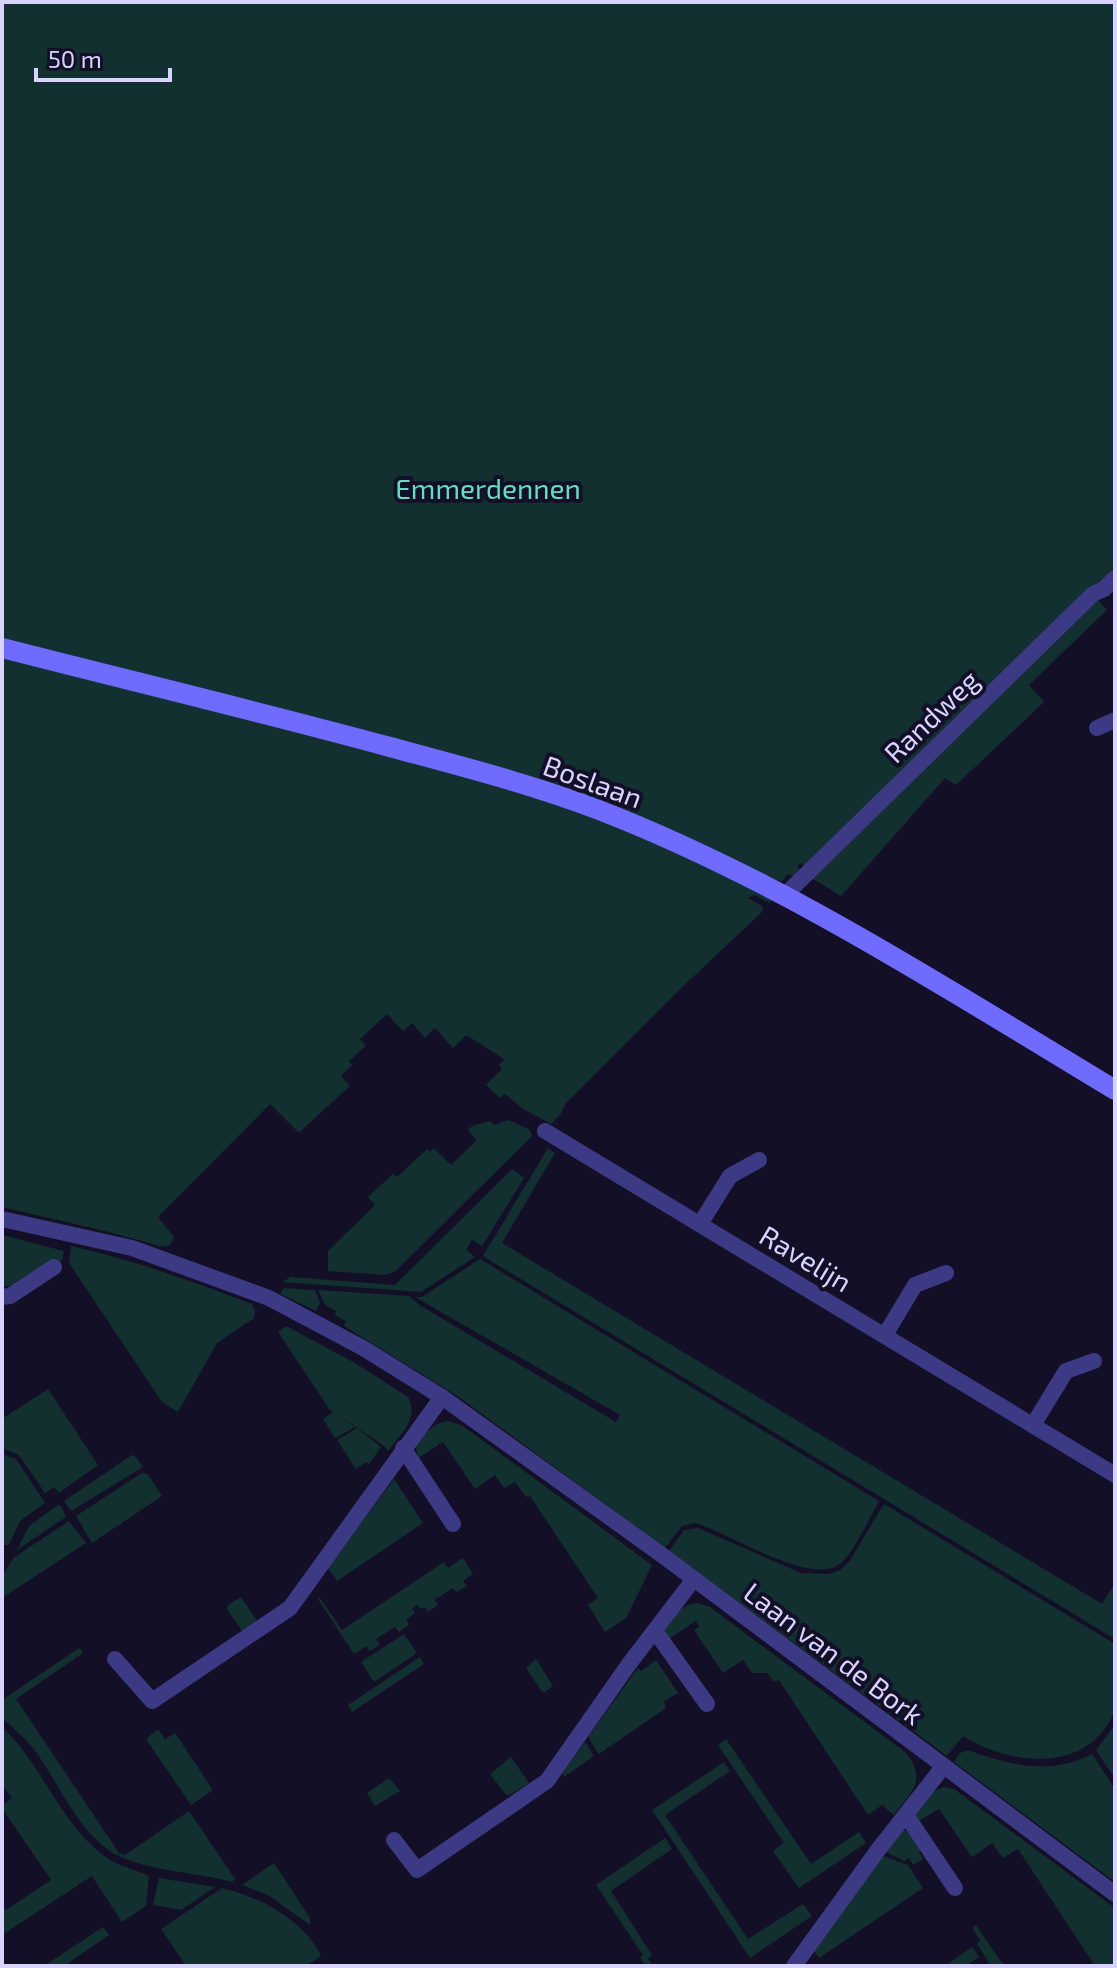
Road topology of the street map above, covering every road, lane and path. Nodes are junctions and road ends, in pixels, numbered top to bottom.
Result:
1 (1111, 590) edge
2 (2, 648) edge
3 (1115, 720) edge
4 (1097, 728) dead end
5 (785, 895) junction
6 (1115, 1090) edge
7 (545, 1131) dead end
8 (759, 1160) dead end
9 (2, 1219) edge
10 (700, 1224) junction
11 (54, 1267) dead end
12 (946, 1273) dead end
13 (2, 1297) edge
14 (885, 1335) junction
15 (1094, 1361) dead end
16 (442, 1397) junction
17 (1033, 1425) junction
18 (403, 1448) junction
19 (1115, 1475) edge
20 (453, 1524) dead end
21 (694, 1579) junction
22 (655, 1631) junction
23 (115, 1659) dead end
24 (707, 1704) dead end
25 (943, 1767) junction
26 (906, 1815) junction
27 (394, 1840) dead end
28 (955, 1888) dead end
29 (1115, 1894) edge
30 (794, 1966) edge

1 - 5 street, Randweg
2 - 5 main road, Boslaan
3 - 4 street
5 - 6 main road, Boslaan
7 - 10 street, Ravelijn
8 - 10 street
9 - 16 street, Laan van de Bork
10 - 14 street, Ravelijn
11 - 13 street
12 - 14 street
14 - 17 street, Ravelijn
15 - 17 street
16 - 18 street
16 - 21 street, Laan van de Bork
17 - 19 street, Ravelijn
18 - 20 street
18 - 23 street
21 - 22 street
21 - 25 street, Laan van de Bork
22 - 24 street
22 - 27 street
25 - 26 street
25 - 29 street, Laan van de Bork
26 - 28 street
26 - 30 street

